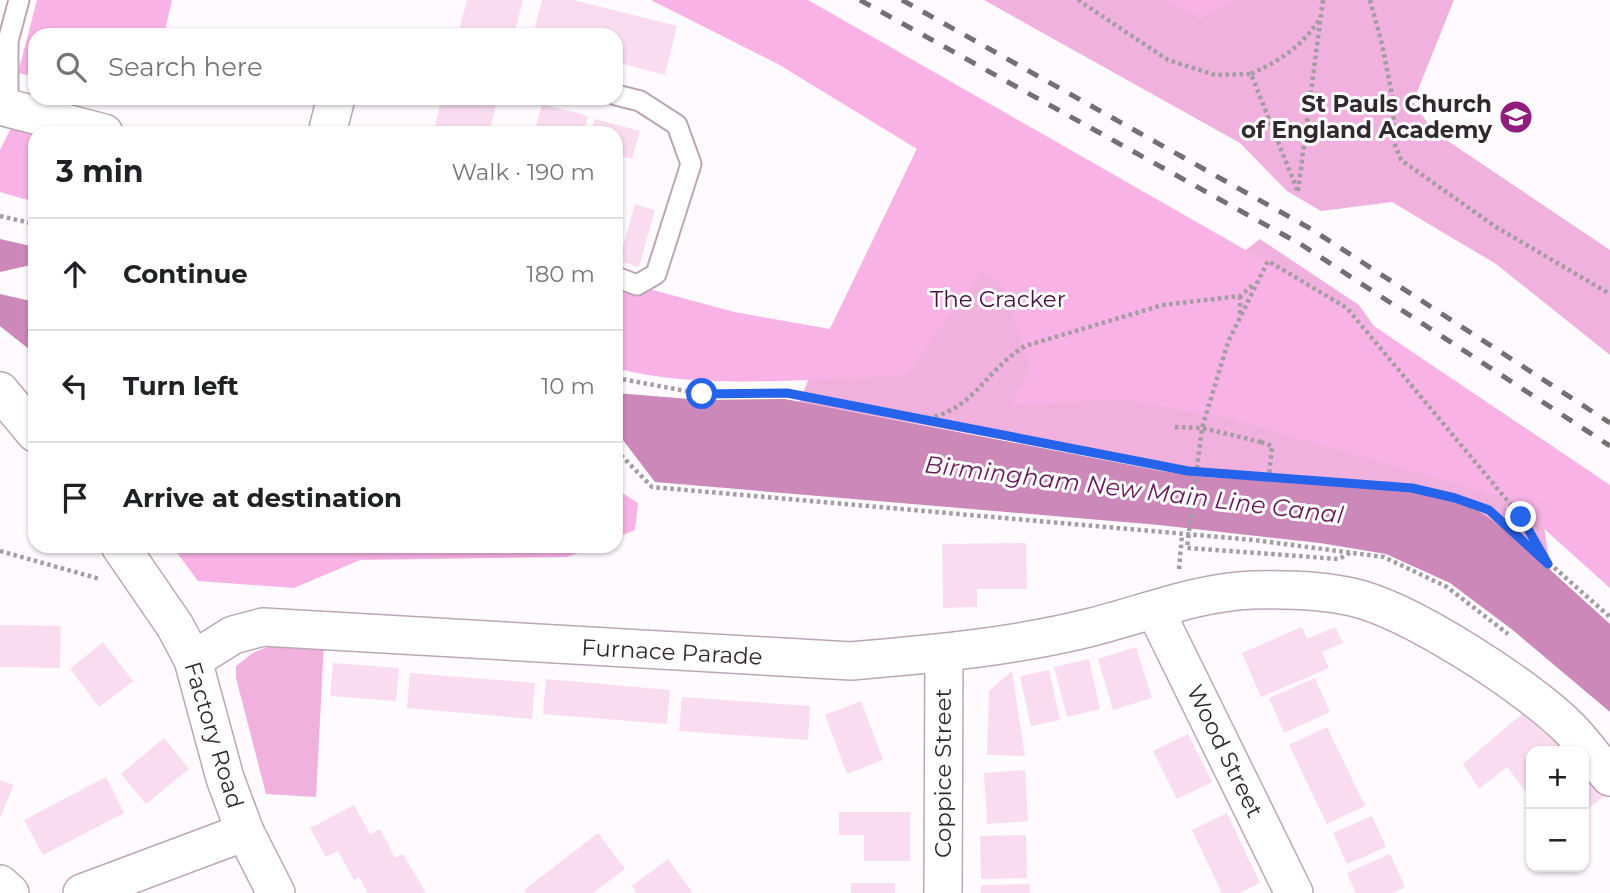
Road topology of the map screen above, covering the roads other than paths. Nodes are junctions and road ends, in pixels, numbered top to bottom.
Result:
1 (19, 0) edge
2 (623, 97) edge
3 (333, 105) edge
4 (4, 107) edge
5 (77, 126) edge
6 (329, 126) edge
7 (623, 280) edge
8 (0, 391) edge
9 (28, 425) edge
10 (125, 553) edge
11 (1155, 610) junction
12 (944, 653) junction
13 (193, 660) junction
14 (1610, 776) edge
15 (245, 832) junction
16 (0, 884) edge
17 (10, 893) edge
18 (82, 893) edge
19 (276, 893) edge
20 (943, 893) edge
21 (1294, 893) edge

1 - 4 lane
2 - 7 lane
3 - 6 street
4 - 5 street
8 - 9 street
10 - 13 street, Factory Road
11 - 12 street, Furnace Parade
11 - 14 street, Furnace Parade
11 - 21 street, Wood Street
12 - 13 street, Furnace Parade
12 - 20 street, Coppice Street
13 - 15 street, Factory Road
15 - 18 street
15 - 19 street, Factory Road
16 - 17 street

